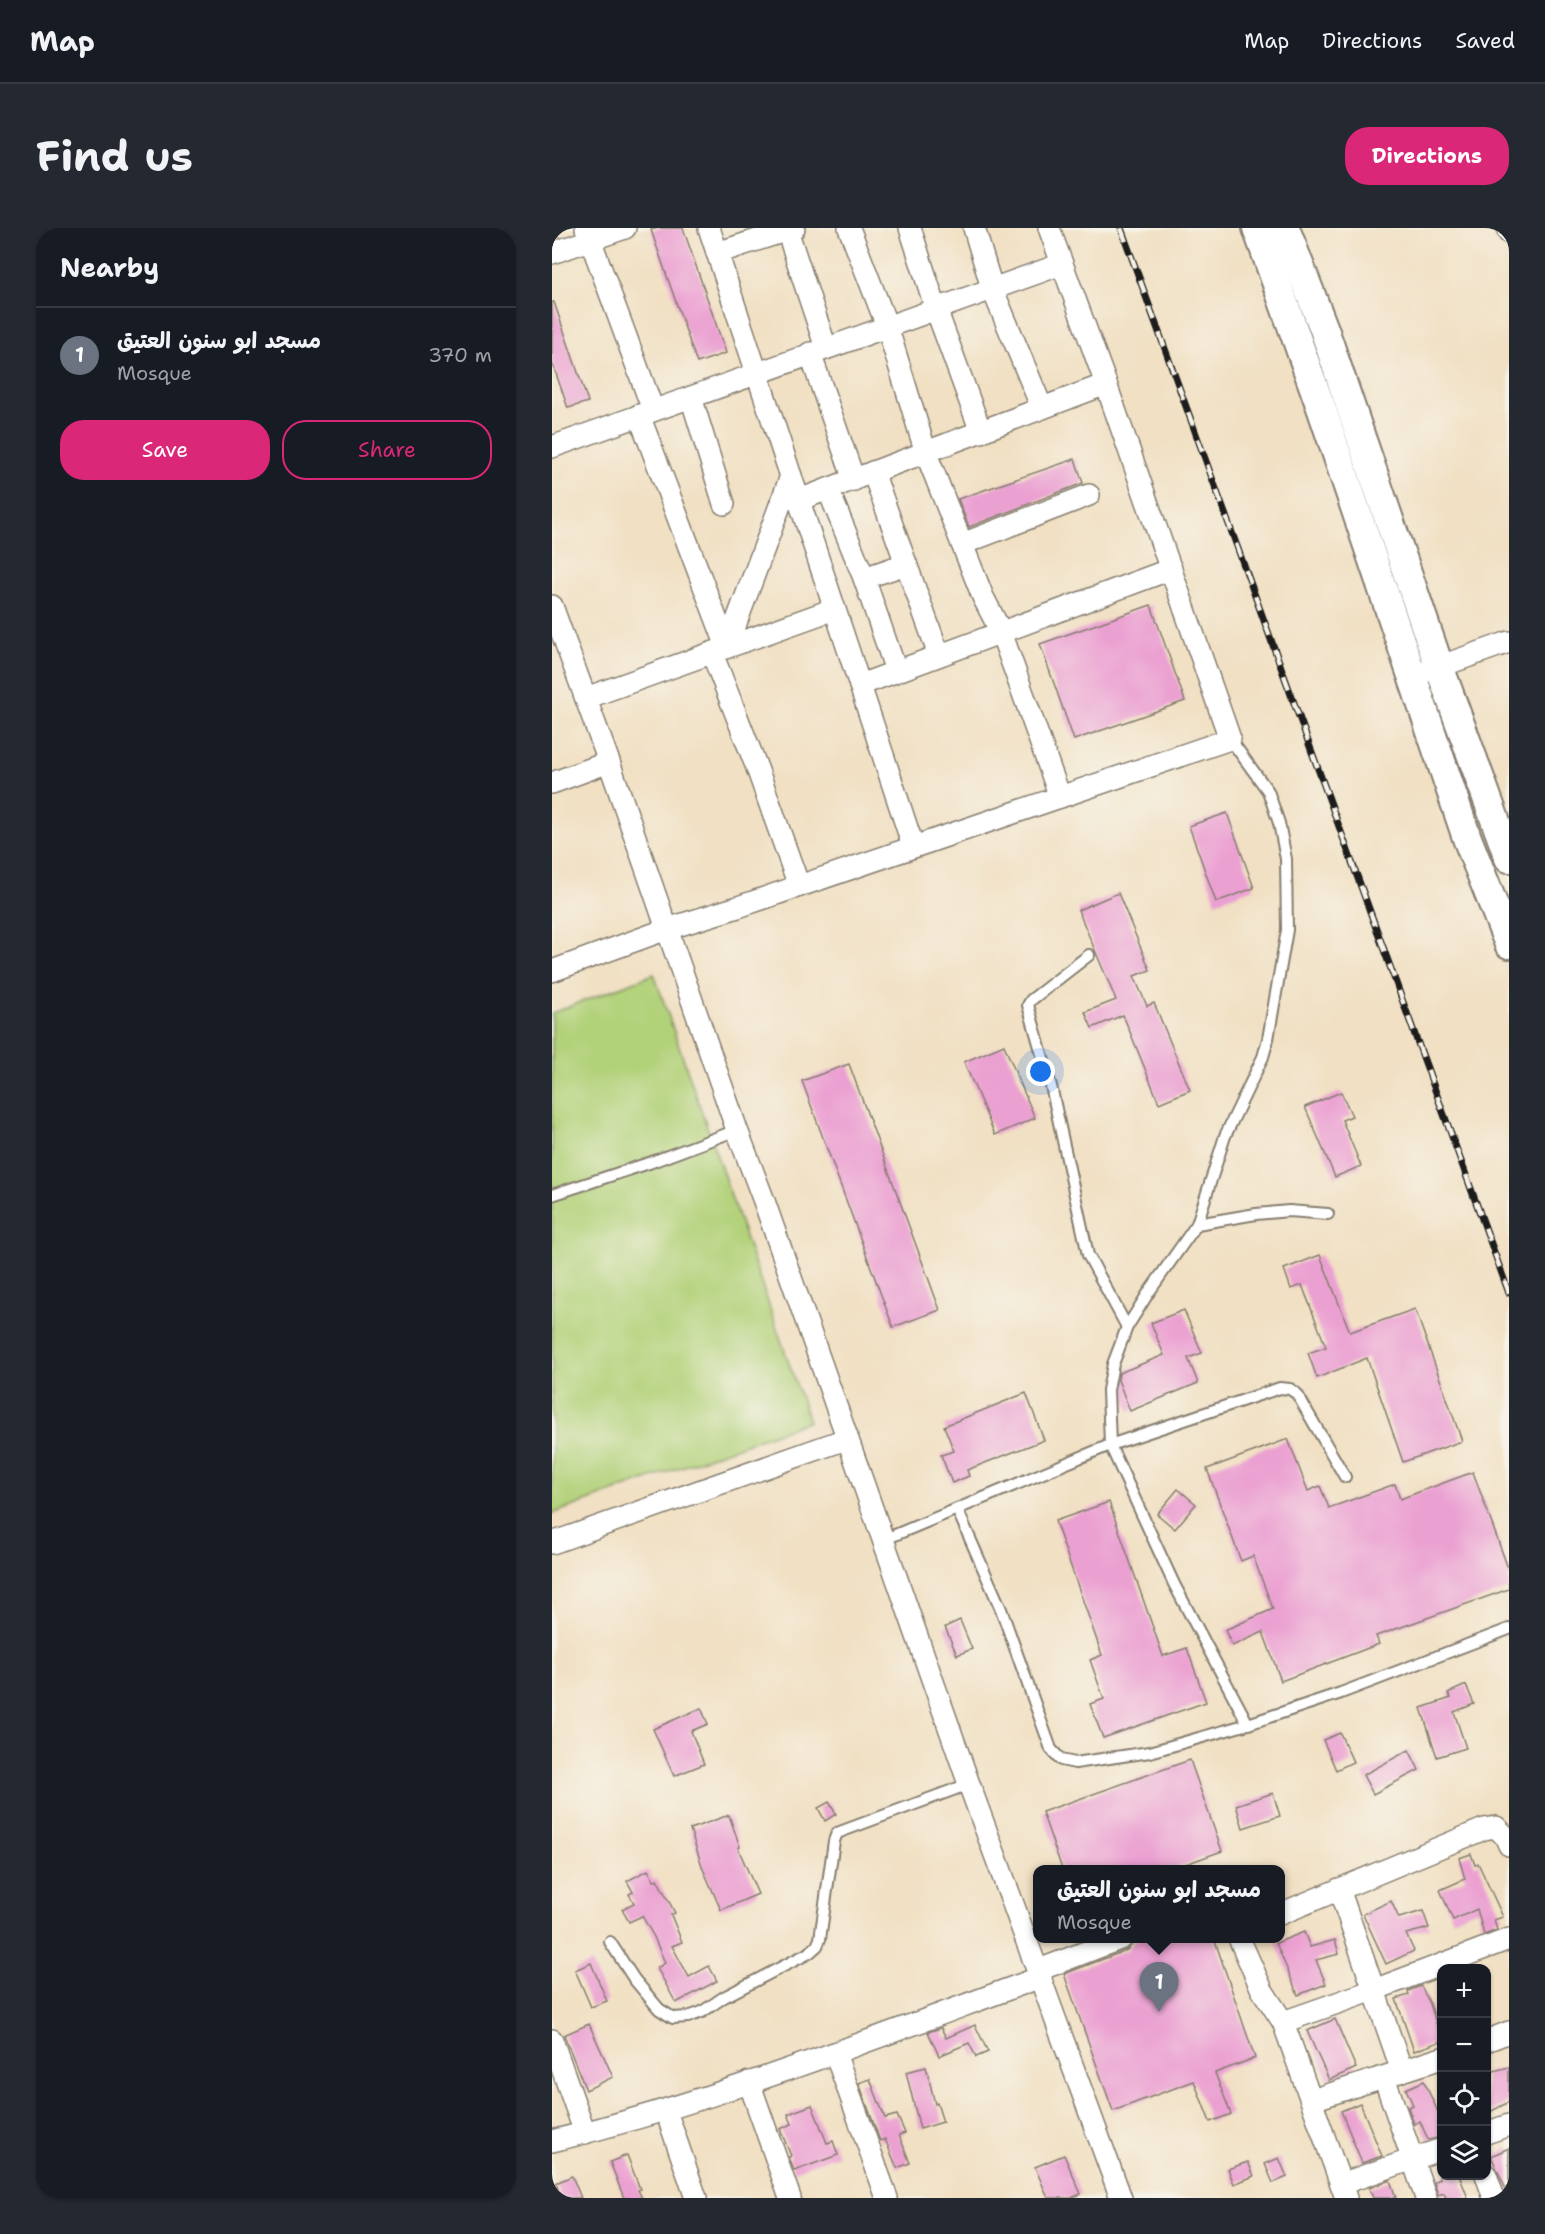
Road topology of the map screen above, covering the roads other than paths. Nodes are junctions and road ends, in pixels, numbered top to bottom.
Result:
1 (624, 228) edge
2 (709, 228) edge
3 (849, 228) edge
4 (910, 228) edge
5 (974, 228) edge
6 (1049, 228) edge
7 (1257, 228) edge
8 (1285, 228) edge
9 (1507, 228) edge
10 (791, 229) edge
11 (1509, 233) edge
12 (588, 234) edge
13 (552, 253) edge
14 (717, 253) junction
15 (1062, 264) junction
16 (992, 288) junction
17 (936, 309) junction
18 (887, 326) junction
19 (818, 351) junction
20 (756, 374) junction
21 (1106, 384) junction
22 (691, 397) junction
23 (1042, 408) junction
24 (646, 412) junction
25 (981, 432) junction
26 (552, 447) edge
27 (926, 453) junction
28 (791, 476) junction
29 (864, 476) junction
30 (828, 489) junction
31 (1089, 495) dead end
32 (800, 500) junction
33 (724, 504) dead end
34 (962, 544) junction
35 (906, 564) junction
36 (1171, 569) junction
37 (864, 579) junction
38 (552, 606) edge
39 (834, 609) junction
40 (1001, 632) junction
41 (1509, 642) edge
42 (720, 650) junction
43 (939, 656) junction
44 (894, 665) dead end
45 (1439, 666) junction
46 (1412, 676) junction
47 (860, 685) junction
48 (586, 698) junction
49 (1230, 739) junction
50 (609, 762) junction
51 (552, 783) edge
52 (1060, 796) junction
53 (913, 846) junction
54 (1509, 858) edge
55 (800, 886) junction
56 (667, 929) junction
57 (1509, 944) edge
58 (1089, 955) dead end
59 (552, 971) edge
60 (736, 1130) junction
61 (552, 1195) edge
62 (1328, 1214) dead end
63 (1197, 1224) junction
64 (1127, 1327) junction
65 (846, 1439) junction
66 (1110, 1445) junction
67 (1345, 1477) dead end
68 (957, 1509) junction
69 (884, 1540) junction
70 (552, 1543) edge
71 (1509, 1629) edge
72 (1248, 1724) junction
73 (969, 1784) junction
74 (1509, 1845) edge
75 (1338, 1889) junction
76 (1285, 1912) edge
77 (1509, 1939) edge
78 (610, 1942) dead end
79 (1110, 1943) edge
80 (1241, 1943) edge
81 (1040, 1973) junction
82 (1374, 1990) junction
83 (1283, 2022) junction
84 (1509, 2032) edge
85 (1491, 2039) edge
86 (552, 2040) edge
87 (835, 2052) junction
88 (1437, 2060) edge
89 (1393, 2074) junction
90 (749, 2082) junction
91 (1312, 2100) junction
92 (666, 2110) junction
93 (1509, 2125) edge
94 (1491, 2131) edge
95 (585, 2133) junction
96 (552, 2141) edge
97 (1437, 2151) edge
98 (1412, 2160) junction
99 (1488, 2180) edge
100 (1344, 2191) edge
101 (696, 2198) edge
102 (790, 2198) edge
103 (887, 2198) edge
104 (1121, 2198) edge
105 (1426, 2198) edge
106 (1494, 2198) edge

1 - 12 street
2 - 14 street
3 - 18 street
4 - 17 street
5 - 16 street
6 - 15 street
7 - 46 main road
8 - 45 main road
9 - 11 street
10 - 14 street
10 - 19 street
12 - 13 street
12 - 24 street
14 - 20 street
15 - 16 street
15 - 21 street
16 - 17 street
16 - 23 street
17 - 18 street
17 - 25 street
18 - 19 street
18 - 27 street
19 - 20 street
19 - 29 street
20 - 22 street
20 - 28 street
21 - 23 street
21 - 36 street
22 - 24 street
22 - 33 street
23 - 25 street
24 - 26 street
24 - 42 street
25 - 27 street
27 - 29 street
27 - 34 street
28 - 32 street
28 - 42 street
29 - 30 street
29 - 35 street
30 - 32 street
30 - 37 street
31 - 34 street
32 - 39 street
34 - 40 street
35 - 37 street
35 - 43 street
36 - 40 street
36 - 49 street
37 - 44 street
38 - 48 street
39 - 42 street
39 - 47 street
40 - 43 street
40 - 52 street
41 - 45 street
42 - 48 street
42 - 55 street
43 - 47 street
45 - 46 street
45 - 54 main road
46 - 57 main road
47 - 53 street
48 - 50 street
49 - 52 street
49 - 63 lane
50 - 51 street
50 - 56 street
52 - 53 street
53 - 55 street
55 - 56 street
56 - 59 street
56 - 60 street
58 - 64 lane
60 - 61 lane
60 - 65 street
62 - 63 lane
63 - 64 lane
64 - 66 lane
65 - 69 street
65 - 70 street
66 - 67 lane
66 - 68 lane
66 - 72 lane
68 - 69 lane
68 - 72 lane
69 - 73 street
71 - 72 lane
73 - 78 lane
73 - 81 street
74 - 75 street
75 - 76 street
75 - 82 street
77 - 82 street
79 - 81 street
80 - 83 street
81 - 87 street
81 - 104 street
82 - 83 street
82 - 89 street
83 - 91 street
84 - 85 street
86 - 95 street
87 - 90 street
87 - 103 street
88 - 89 street
89 - 91 street
89 - 98 street
90 - 92 street
90 - 102 street
91 - 100 street
92 - 95 street
92 - 101 street
93 - 94 street
95 - 96 street
97 - 98 street
98 - 100 street
98 - 105 street
99 - 106 street

